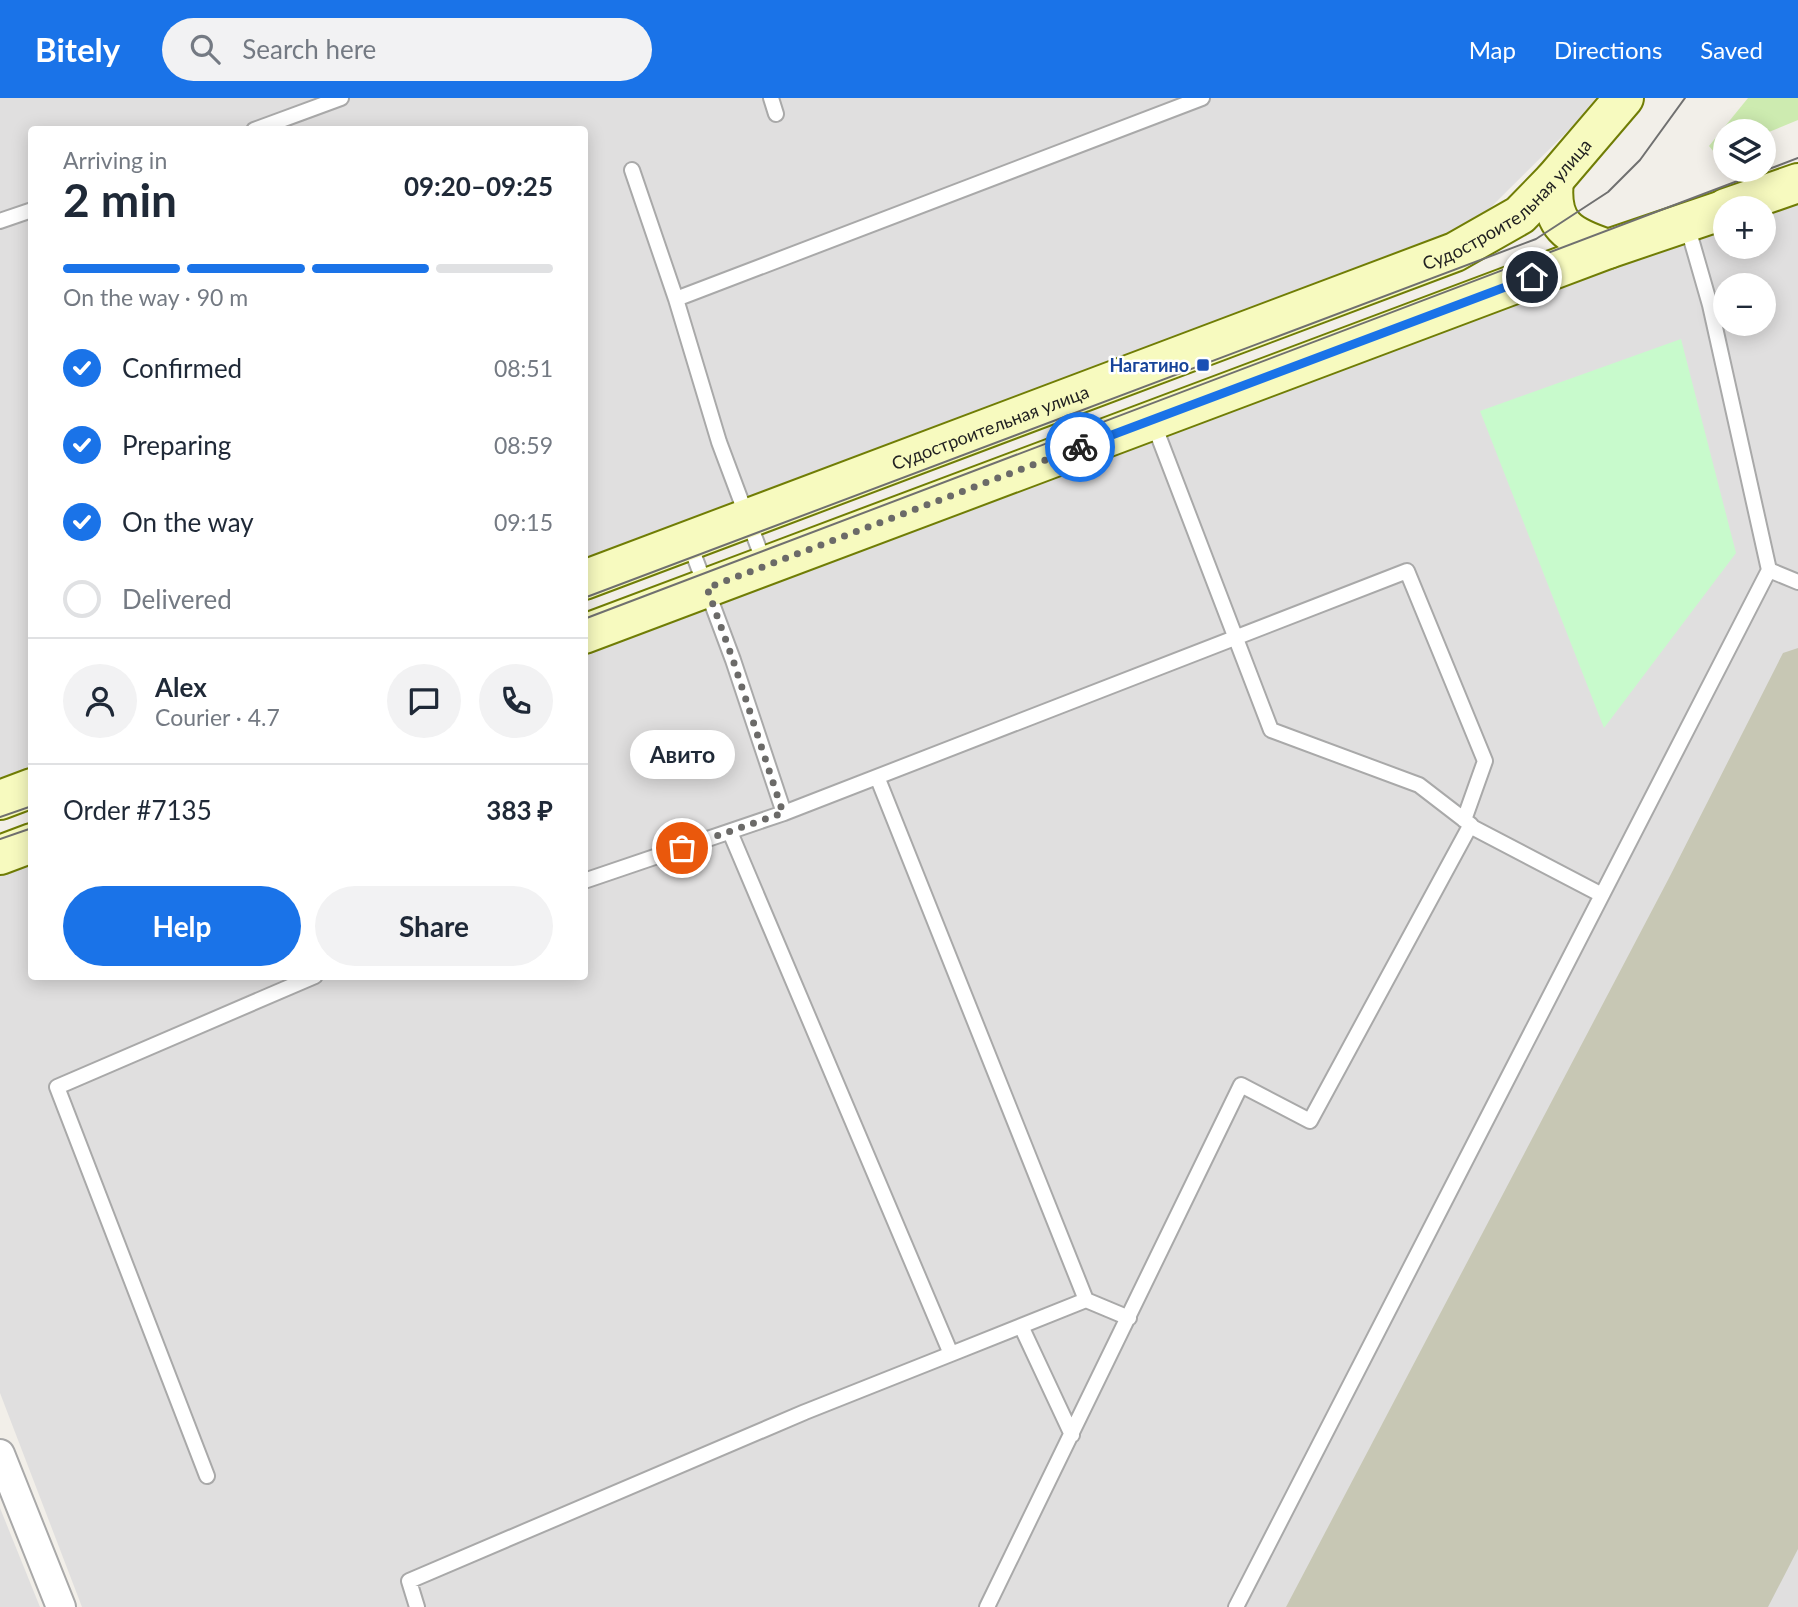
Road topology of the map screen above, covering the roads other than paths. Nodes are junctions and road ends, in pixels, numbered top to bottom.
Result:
1 (341, 98) edge
2 (771, 98) edge
3 (1202, 98) edge
4 (1624, 98) edge
5 (776, 114) dead end
6 (265, 126) edge
7 (632, 170) dead end
8 (1554, 180) junction
9 (1798, 183) edge
10 (1761, 196) edge
11 (28, 211) edge
12 (1713, 213) edge
13 (0, 221) edge
14 (1686, 222) junction
15 (1608, 249) junction
16 (676, 299) junction
17 (1152, 420) junction
18 (748, 519) junction
19 (689, 541) junction
20 (765, 566) junction
21 (1769, 569) junction
22 (588, 579) edge
23 (1798, 582) edge
24 (707, 588) junction
25 (588, 633) edge
26 (1236, 638) junction
27 (877, 779) junction
28 (28, 790) edge
29 (0, 800) edge
30 (783, 813) junction
31 (1464, 820) junction
32 (1476, 830) junction
33 (730, 832) junction
34 (28, 844) edge
35 (0, 855) edge
36 (588, 880) edge
37 (1602, 895) junction
38 (305, 980) edge
39 (1086, 1300) junction
40 (1129, 1318) junction
41 (1021, 1326) junction
42 (951, 1354) junction
43 (1072, 1434) junction
44 (0, 1454) edge
45 (207, 1476) dead end
46 (61, 1607) edge
47 (417, 1607) edge
48 (987, 1607) edge
49 (1236, 1607) edge

1 - 6 lane
2 - 5 lane
3 - 16 lane
4 - 8 street, Судостроительная улица
7 - 16 lane
8 - 15 street
8 - 18 street, Судостроительная улица
9 - 10 street
11 - 13 lane
12 - 14 street
14 - 15 street
14 - 21 lane
15 - 17 street
16 - 18 lane
17 - 20 street
17 - 26 lane
18 - 19 street, Судостроительная улица
18 - 20 lane
19 - 22 street, Судостроительная улица
19 - 24 lane
20 - 24 street
21 - 23 lane
21 - 37 lane
24 - 25 street
24 - 30 lane
26 - 27 lane
26 - 31 lane
26 - 31 lane
27 - 30 lane
27 - 39 lane
28 - 29 street
30 - 33 lane
31 - 32 lane
32 - 37 lane
32 - 40 lane
33 - 36 lane
33 - 42 lane
34 - 35 street
37 - 49 lane
38 - 45 lane
39 - 40 lane
39 - 41 lane
40 - 43 lane
41 - 42 lane
41 - 43 lane
42 - 47 lane
43 - 48 lane
44 - 46 street

